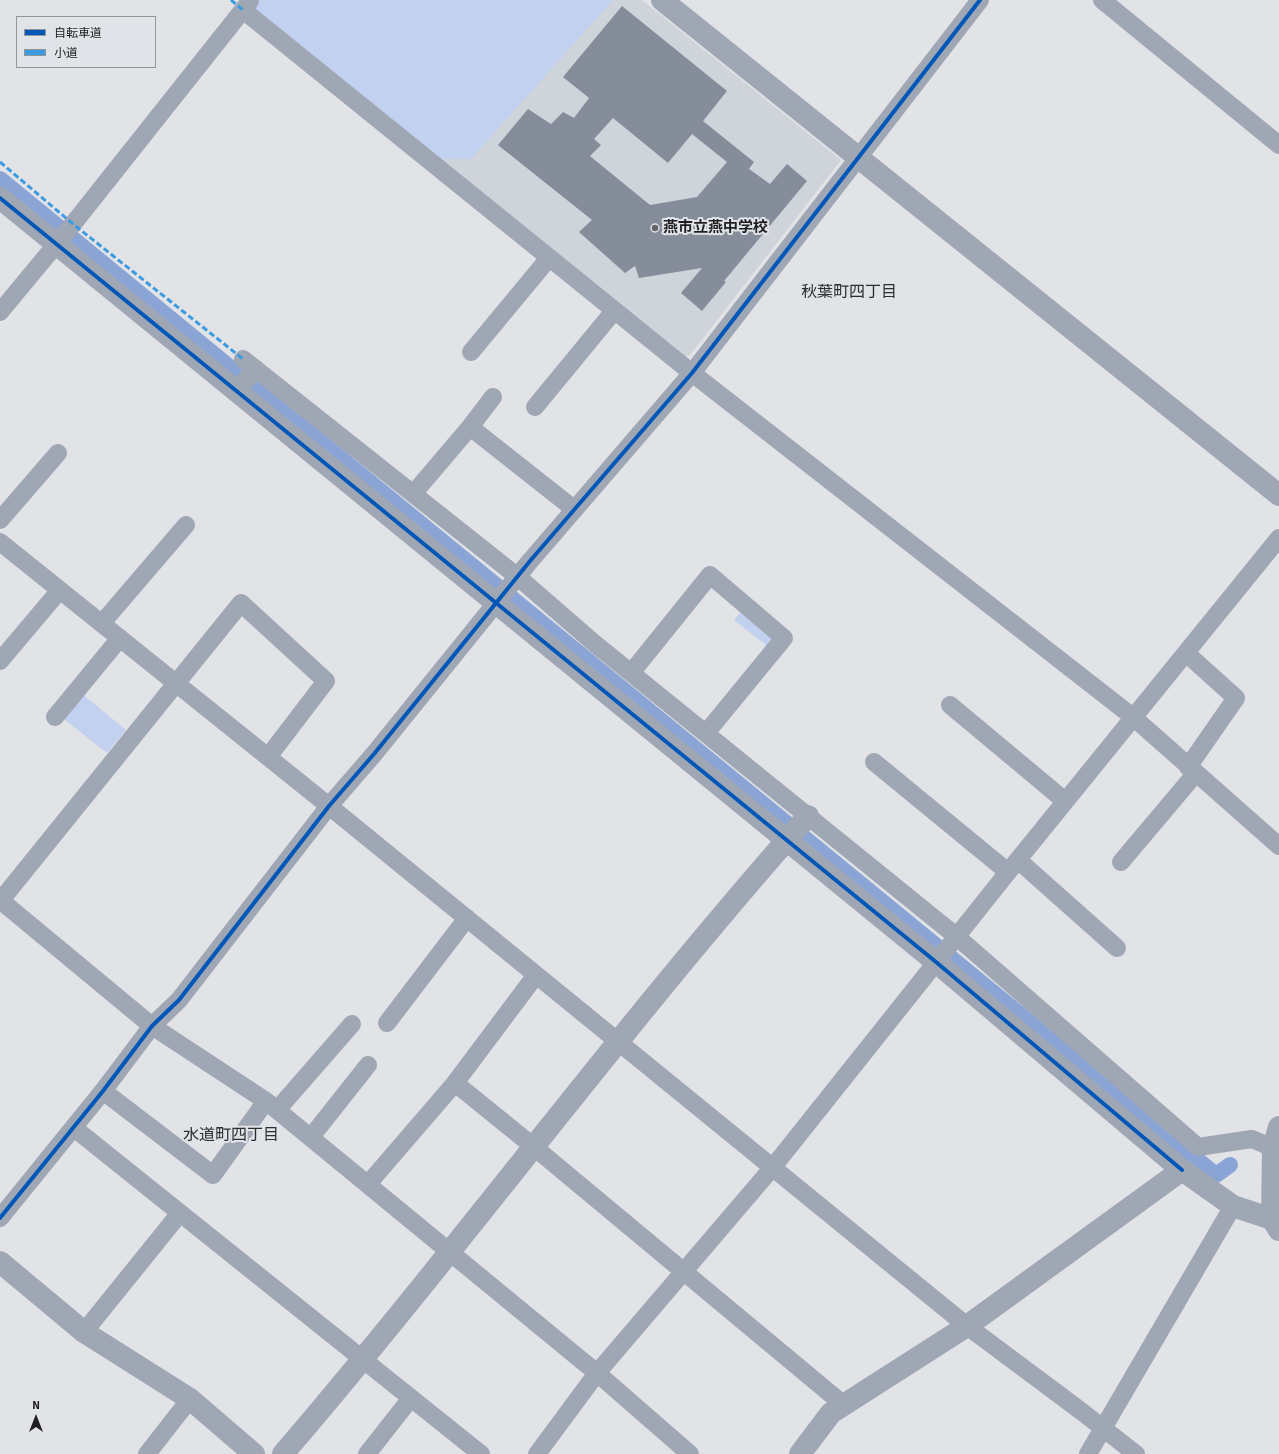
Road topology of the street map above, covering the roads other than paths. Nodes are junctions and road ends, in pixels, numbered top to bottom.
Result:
1 (662, 0) edge
2 (980, 0) edge
3 (1102, 0) edge
4 (246, 5) edge
5 (1279, 145) edge
6 (858, 159) junction
7 (0, 198) edge
8 (63, 236) junction
9 (549, 258) junction
10 (614, 311) junction
11 (0, 312) edge
12 (471, 352) dead end
13 (692, 373) junction
14 (246, 375) junction
15 (493, 397) dead end
16 (535, 407) dead end
17 (470, 427) junction
18 (58, 452) dead end
19 (413, 494) junction
20 (1279, 495) edge
21 (574, 509) junction
22 (0, 520) edge
23 (186, 525) dead end
24 (1279, 538) edge
25 (0, 542) edge
26 (60, 590) junction
27 (507, 591) junction
28 (102, 624) junction
29 (120, 638) junction
30 (1186, 653) junction
31 (2, 654) edge
32 (631, 673) junction
33 (175, 682) junction
34 (950, 705) dead end
35 (54, 717) dead end
36 (1133, 717) junction
37 (706, 733) junction
38 (268, 757) junction
39 (874, 762) dead end
40 (1192, 770) junction
41 (1065, 801) junction
42 (329, 806) junction
43 (797, 829) junction
44 (1279, 846) edge
45 (1121, 862) dead end
46 (1013, 866) junction
47 (0, 900) edge
48 (467, 918) junction
49 (1117, 948) dead end
50 (945, 950) junction
51 (536, 975) junction
52 (352, 1024) dead end
53 (387, 1024) dead end
54 (152, 1026) junction
55 (618, 1042) junction
56 (368, 1065) dead end
57 (454, 1083) junction
58 (103, 1091) junction
59 (272, 1105) junction
60 (1279, 1127) edge
61 (74, 1128) junction
62 (311, 1137) junction
63 (534, 1147) junction
64 (1274, 1148) junction
65 (772, 1167) junction
66 (1182, 1170) junction
67 (368, 1184) junction
68 (1233, 1206) junction
69 (180, 1214) junction
70 (0, 1218) edge
71 (1277, 1223) edge
72 (451, 1252) junction
73 (0, 1262) edge
74 (684, 1271) junction
75 (967, 1326) junction
76 (84, 1332) junction
77 (363, 1360) junction
78 (597, 1373) junction
79 (411, 1398) junction
80 (190, 1399) junction
81 (844, 1405) junction
82 (1102, 1428) junction
83 (477, 1453) edge
84 (147, 1454) edge
85 (254, 1454) edge
86 (283, 1454) edge
87 (367, 1454) edge
88 (537, 1454) edge
89 (690, 1454) edge
90 (800, 1454) edge
91 (1088, 1454) edge
92 (1136, 1454) edge

1 - 6 street
2 - 6 street
3 - 5 street
4 - 8 street
4 - 9 street
6 - 13 street
6 - 20 street
7 - 8 street
8 - 11 street
8 - 14 street
9 - 10 street
9 - 12 street
10 - 13 street
10 - 16 street
13 - 21 street
13 - 36 street
14 - 19 street
14 - 27 street
15 - 17 street
17 - 19 street
17 - 21 street
18 - 22 street
19 - 27 street
21 - 27 street
23 - 28 street
24 - 30 street
25 - 26 street
26 - 28 street
26 - 31 street
27 - 32 street
27 - 42 street
27 - 43 street
28 - 29 street
29 - 33 street
29 - 35 street
30 - 36 street
30 - 40 street
32 - 37 street
32 - 37 street
33 - 38 street
33 - 38 street
33 - 47 street
34 - 41 street
36 - 40 street
36 - 41 street
37 - 43 street
38 - 42 street
39 - 46 street
40 - 44 street
40 - 45 street
41 - 46 street
42 - 48 street
42 - 54 street
43 - 50 street
43 - 50 street
43 - 55 street
46 - 49 street
46 - 50 street
47 - 54 street
48 - 51 street
48 - 53 street
50 - 64 street
50 - 65 street
50 - 66 street
51 - 55 street
51 - 57 street
52 - 59 street
54 - 58 street
54 - 59 street
55 - 63 street
55 - 65 street
56 - 62 street
57 - 63 street
57 - 67 street
58 - 59 street
58 - 61 street
59 - 62 street
60 - 64 street
61 - 69 street
61 - 70 street
62 - 67 street
63 - 72 street
63 - 74 street
64 - 71 street
65 - 74 street
65 - 75 street
66 - 68 street
66 - 75 street
67 - 72 street
68 - 71 street
68 - 82 street
69 - 76 street
69 - 77 street
72 - 77 street
72 - 78 street
73 - 76 street
74 - 78 street
74 - 81 street
75 - 81 street
75 - 82 street
76 - 80 street
77 - 79 street
77 - 86 street
78 - 88 street
78 - 89 street
79 - 83 street
79 - 87 street
80 - 84 street
80 - 85 street
81 - 90 street
82 - 91 street
82 - 92 street

